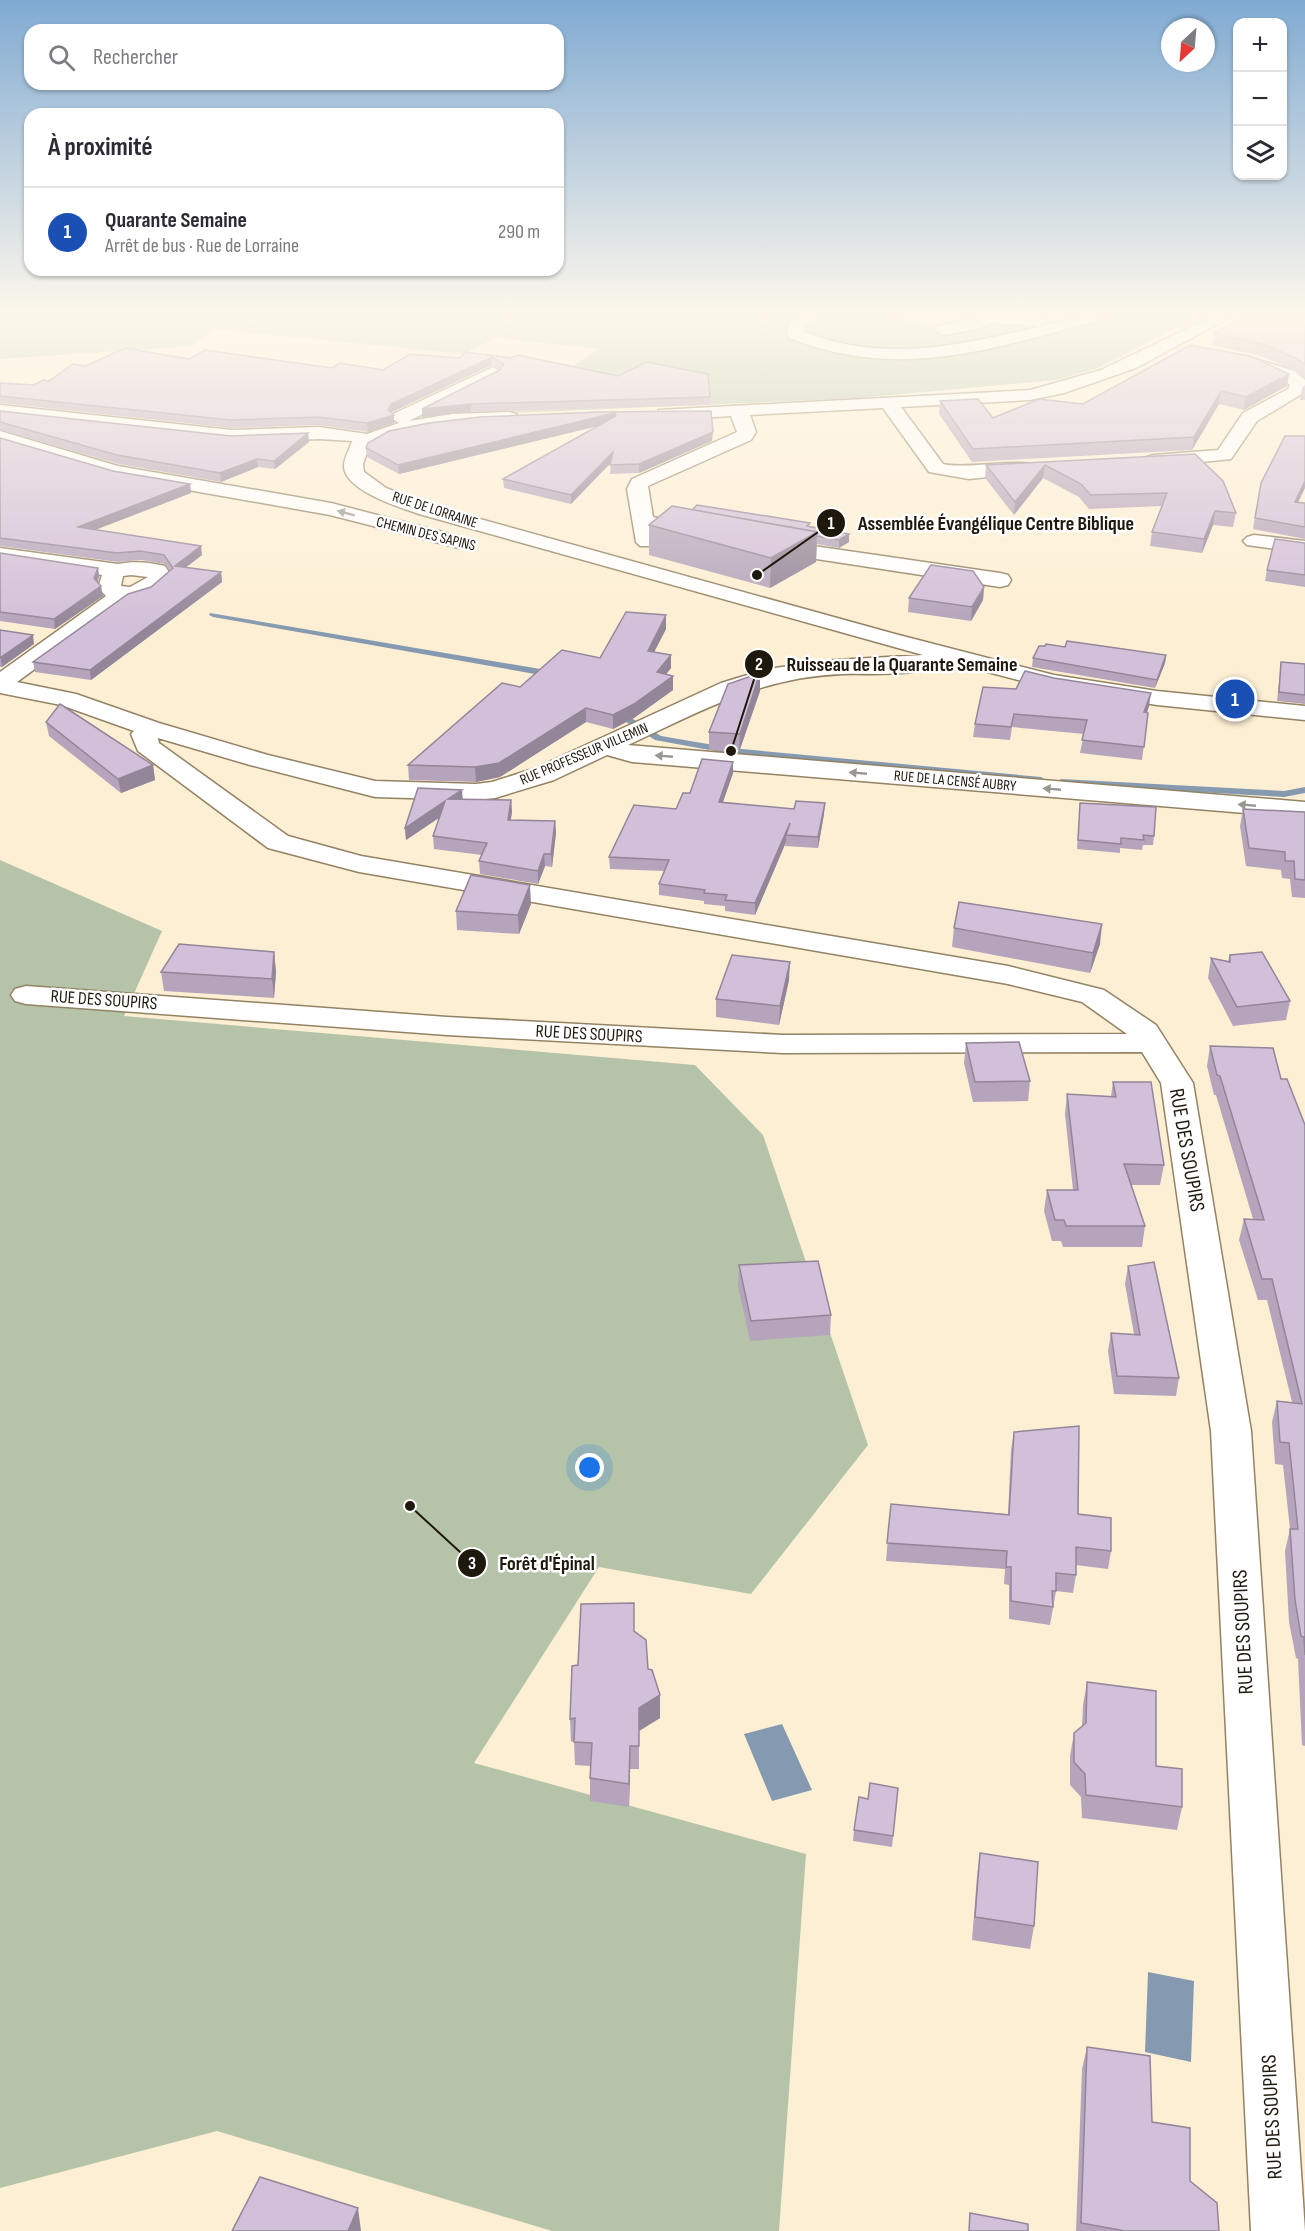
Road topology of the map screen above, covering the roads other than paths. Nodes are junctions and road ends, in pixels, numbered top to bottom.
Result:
1 (94, 421) edge
2 (219, 421) edge
3 (385, 421) edge
4 (445, 421) edge
5 (743, 421) edge
6 (902, 421) edge
7 (1247, 421) edge
8 (310, 434) junction
9 (347, 435) junction
10 (0, 437) edge
11 (369, 440) junction
12 (1134, 462) edge
13 (1053, 467) edge
14 (643, 521) junction
15 (711, 534) edge
16 (1254, 541) dead end
17 (756, 543) edge
18 (475, 546) dead end
19 (1305, 547) edge
20 (0, 554) edge
21 (532, 561) dead end
22 (634, 567) junction
23 (116, 570) junction
24 (1000, 580) dead end
25 (124, 593) junction
26 (30, 635) edge
27 (61, 639) junction
28 (941, 652) junction
29 (826, 653) junction
30 (0, 684) edge
31 (0, 704) edge
32 (1305, 713) edge
33 (147, 731) junction
34 (606, 746) junction
35 (1305, 810) edge
36 (26, 994) dead end
37 (1152, 1043) junction
38 (1279, 2231) edge

1 - 8 street
2 - 8 street
3 - 9 street
4 - 11 street
5 - 14 street
6 - 13 street
7 - 12 street
8 - 9 street
9 - 11 street
18 -> 10 street, CHEMIN DES SAPINS
11 - 22 street, RUE DE LORRAINE
14 - 15 street
14 - 22 street
16 - 19 street
17 - 24 street
20 - 23 street
21 - 29 street
22 - 28 street, RUE DE LORRAINE
23 - 25 street
23 - 25 street
25 - 27 street
26 - 27 street
27 - 30 street
28 - 29 street, RUE PROFESSEUR VILLEMIN
28 - 32 street, RUE DE LORRAINE
29 - 34 street, RUE PROFESSEUR VILLEMIN
30 - 33 street
31 - 33 street
33 - 34 street, RUE PROFESSEUR VILLEMIN
33 - 37 street, RUE DES SOUPIRS
35 -> 34 street, RUE DE LA CENSÉ AUBRY
36 - 37 street, RUE DES SOUPIRS
37 - 38 street, RUE DES SOUPIRS

